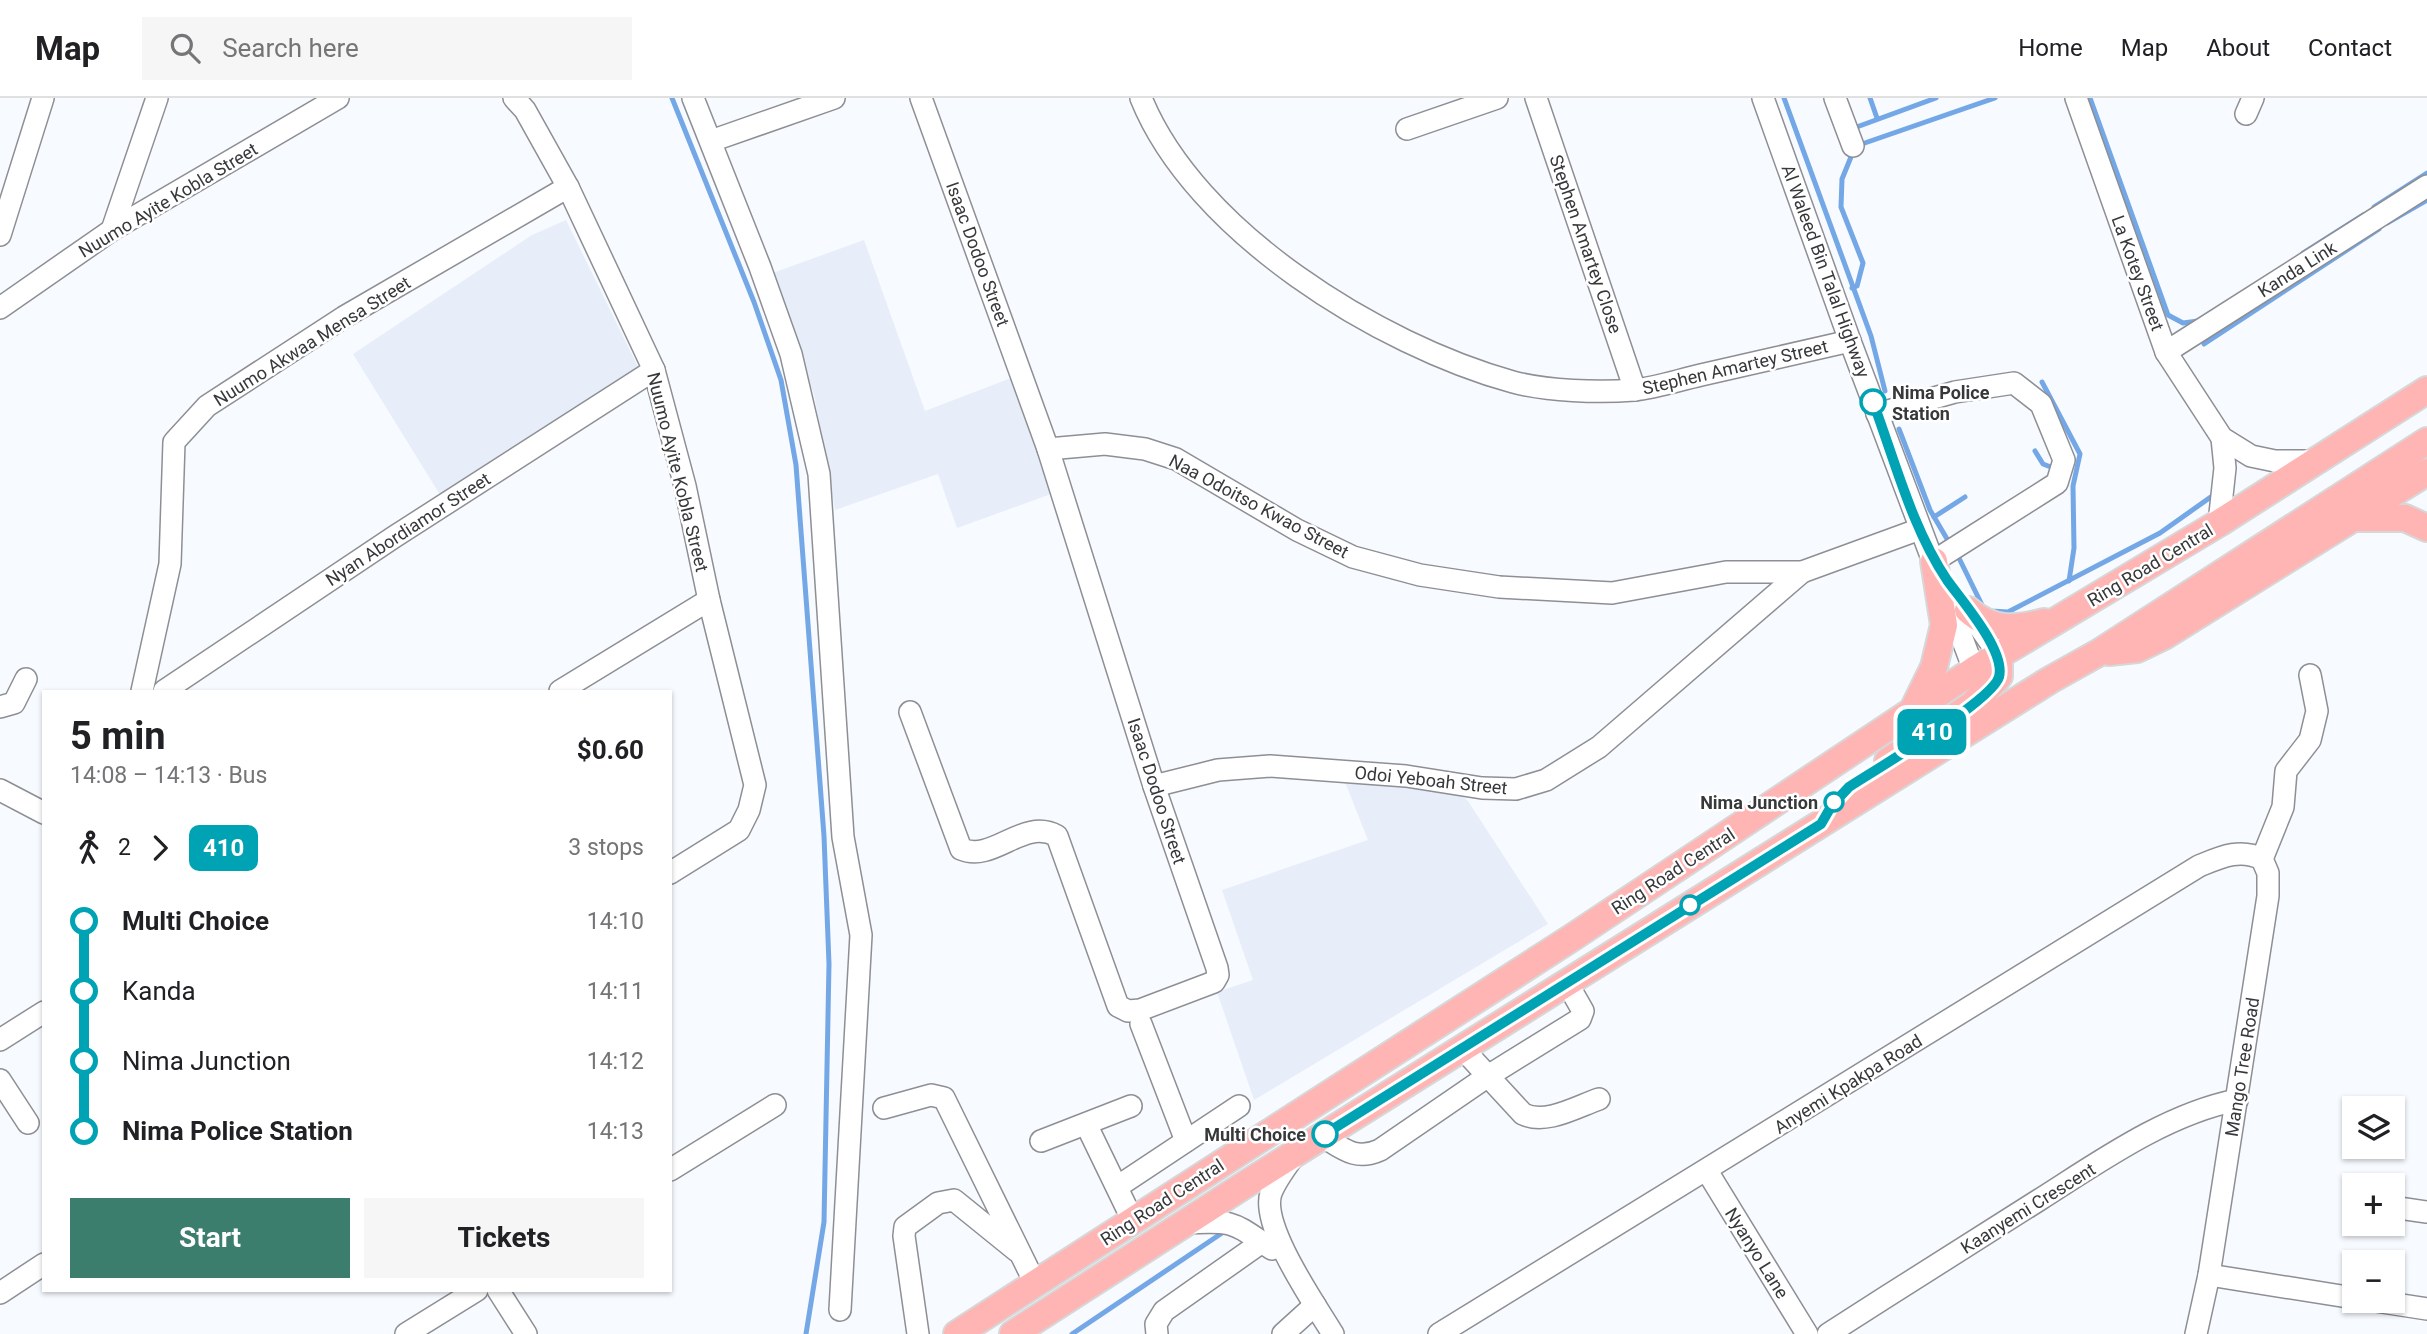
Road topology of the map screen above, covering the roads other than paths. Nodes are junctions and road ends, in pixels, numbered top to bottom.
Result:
1 (43, 98) edge
2 (157, 98) edge
3 (338, 98) edge
4 (514, 98) edge
5 (693, 98) edge
6 (834, 98) edge
7 (921, 98) edge
8 (1141, 98) edge
9 (1497, 98) edge
10 (1536, 98) edge
11 (1763, 98) edge
12 (1835, 98) edge
13 (2076, 98) edge
14 (1407, 129) dead end
15 (711, 141) junction
16 (1853, 146) dead end
17 (2427, 186) edge
18 (568, 187) junction
19 (112, 230) junction
20 (0, 235) edge
21 (0, 307) edge
22 (1850, 341) junction
23 (2166, 352) junction
24 (654, 370) junction
25 (1635, 390) junction
26 (2427, 390) edge
27 (1877, 414) junction
28 (2222, 438) junction
29 (2427, 441) edge
30 (1048, 449) junction
31 (2314, 461) junction
32 (2427, 472) edge
33 (2355, 519) junction
34 (2219, 523) junction
35 (2427, 528) edge
36 (1920, 529) junction
37 (1934, 561) junction
38 (1802, 572) junction
39 (709, 600) junction
40 (1968, 610) junction
41 (2066, 616) junction
42 (2100, 652) junction
43 (1991, 667) junction
44 (2310, 675) dead end
45 (26, 679) dead end
46 (2050, 680) junction
47 (142, 690) edge
48 (165, 690) edge
49 (562, 690) edge
50 (0, 706) edge
51 (910, 712) dead end
52 (1912, 713) junction
53 (1154, 786) junction
54 (0, 790) edge
55 (42, 812) edge
56 (1821, 824) junction
57 (2262, 859) junction
58 (672, 872) edge
59 (1567, 983) junction
60 (42, 1013) edge
61 (1141, 1024) dead end
62 (0, 1040) edge
63 (1462, 1048) junction
64 (1488, 1076) junction
65 (0, 1080) edge
66 (1599, 1099) dead end
67 (2237, 1100) junction
68 (775, 1104) dead end
69 (1131, 1106) dead end
70 (1239, 1106) dead end
71 (884, 1108) dead end
72 (28, 1124) dead end
73 (1086, 1124) junction
74 (1322, 1136) junction
75 (1041, 1141) dead end
76 (1186, 1141) junction
77 (1297, 1152) junction
78 (672, 1169) edge
79 (1707, 1171) junction
80 (1116, 1187) junction
81 (2405, 1209) edge
82 (2427, 1212) edge
83 (1133, 1221) junction
84 (1185, 1223) junction
85 (1262, 1242) junction
86 (1019, 1252) junction
87 (1288, 1260) junction
88 (42, 1266) edge
89 (2209, 1275) junction
90 (1035, 1283) junction
91 (474, 1292) edge
92 (499, 1292) edge
93 (0, 1293) edge
94 (2342, 1296) edge
95 (1315, 1305) junction
96 (2405, 1306) edge
97 (2427, 1309) edge
98 (840, 1310) dead end
99 (406, 1334) edge
100 (526, 1334) edge
101 (918, 1334) edge
102 (957, 1334) edge
103 (1013, 1334) edge
104 (1157, 1334) edge
105 (1283, 1334) edge
106 (1333, 1334) edge
107 (1439, 1334) edge
108 (1808, 1334) edge
109 (1828, 1334) edge
110 (2196, 1334) edge

1 - 20 street
2 - 19 street
3 - 19 street, Nuumo Ayite Kobla Street
4 - 18 street, Nuumo Ayite Kobla Street
5 - 15 street
6 - 15 street
7 - 30 street, Isaac Dodoo Street
8 - 25 street, Stephen Amartey Street
9 - 14 street
10 - 25 street, Stephen Amartey Close
11 - 22 street, Al Waleed Bin Talal Highway
12 - 16 street
13 - 23 street, La Kotey Street
15 - 98 street
17 - 23 street, Kanda Link
18 - 24 street, Nuumo Ayite Kobla Street
18 - 47 street, Nuumo Akwaa Mensa Street
19 - 21 street, Nuumo Ayite Kobla Street
22 - 25 street, Stephen Amartey Street
22 - 27 street, Al Waleed Bin Talal Highway
23 - 28 street, La Kotey Street
24 - 39 street, Nuumo Ayite Kobla Street
24 - 48 street, Nyan Abordiamor Street
26 - 31 main road, Ring Road Central
27 - 36 street, Al Waleed Bin Talal Highway
27 - 37 street
28 - 31 street, La Kotey Street
28 - 34 street, La Kotey Street
29 - 42 main road, Ring Road Central
30 - 38 street, Naa Odoitso Kwao Street
30 - 53 street, Isaac Dodoo Street
31 - 34 main road, Ring Road Central
32 - 33 main road
33 - 35 main road
33 - 42 main road
34 - 41 main road, Ring Road Central
36 - 37 street, Al Waleed Bin Talal Highway
36 - 38 street, Naa Odoitso Kwao Street
37 - 40 street, Al Waleed Bin Talal Highway
37 - 43 street, Al Waleed Bin Talal Highway
37 - 52 main road
38 - 53 street, Odoi Yeboah Street
39 - 49 street
39 - 58 street, Nuumo Ayite Kobla Street
40 - 41 main road
40 - 43 street, Al Waleed Bin Talal Highway
41 - 43 main road, Ring Road Central
42 - 46 main road, Ring Road Central
43 - 46 main road
43 - 52 main road, Ring Road Central
43 - 56 main road
44 - 57 street
45 - 50 street
46 - 56 main road, Ring Road Central
51 - 53 street, Isaac Dodoo Street
52 - 83 main road, Ring Road Central
54 - 55 street
56 - 59 main road, Ring Road Central
57 - 67 street, Mango Tree Road
57 - 79 street, Anyemi Kpakpa Road
59 - 63 main road, Ring Road Central
59 - 64 street
60 - 62 street
61 - 76 street
63 - 64 street
63 - 74 main road, Ring Road Central
64 - 66 street
64 - 74 street
65 - 72 street
67 - 89 street, Mango Tree Road
67 - 109 street, Kaanyemi Crescent
68 - 78 street
69 - 73 street
70 - 76 street
71 - 86 street
73 - 75 street
73 - 80 street
74 - 77 main road, Ring Road Central
76 - 80 street
77 - 84 main road, Ring Road Central
77 - 87 street
79 - 107 street, Anyemi Kpakpa Road
79 - 108 street, Nyanyo Lane
80 - 83 street
81 - 82 street
83 - 90 main road, Ring Road Central
84 - 85 street
84 - 103 main road, Ring Road Central
85 - 87 street
85 - 104 street
86 - 90 street
86 - 101 street
87 - 95 street
88 - 93 street
89 - 94 street
89 - 110 street, Mango Tree Road
90 - 102 main road, Ring Road Central
91 - 99 street
92 - 100 street
95 - 105 street
95 - 106 street
96 - 97 street

